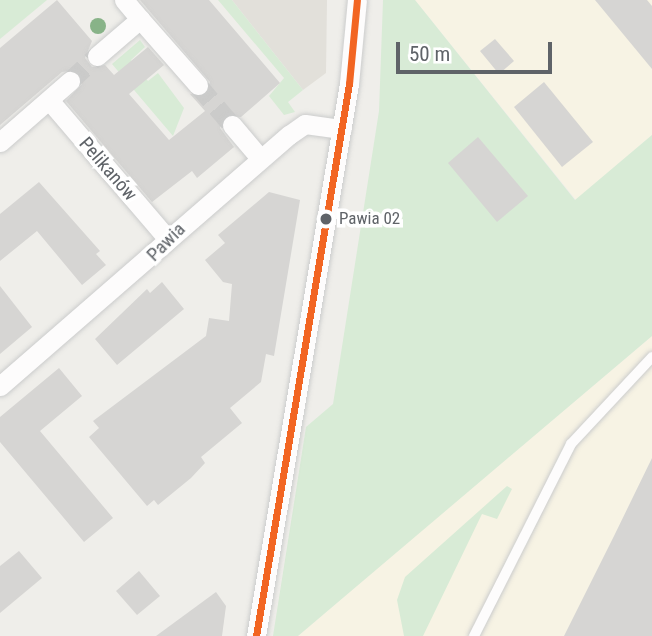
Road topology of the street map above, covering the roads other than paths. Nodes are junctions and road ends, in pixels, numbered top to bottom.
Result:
1 (124, 0) edge
2 (357, 0) edge
3 (140, 19) junction
4 (97, 57) tunnel mouth
5 (70, 81) tunnel mouth
6 (198, 85) tunnel mouth
7 (49, 100) junction
8 (233, 125) tunnel mouth
9 (342, 129) junction
10 (0, 142) edge
11 (261, 158) junction
12 (167, 238) junction
13 (652, 357) edge
14 (0, 386) edge
15 (256, 636) edge
16 (474, 636) edge

1 - 3 street
2 - 9 street
3 - 4 street
3 - 6 street
5 - 7 street
7 - 10 street
7 - 12 street, Pelikanów
8 - 11 street
9 - 11 street, Pawia
9 - 15 street
11 - 12 street, Pawia
12 - 14 street, Pawia
13 - 16 lane

